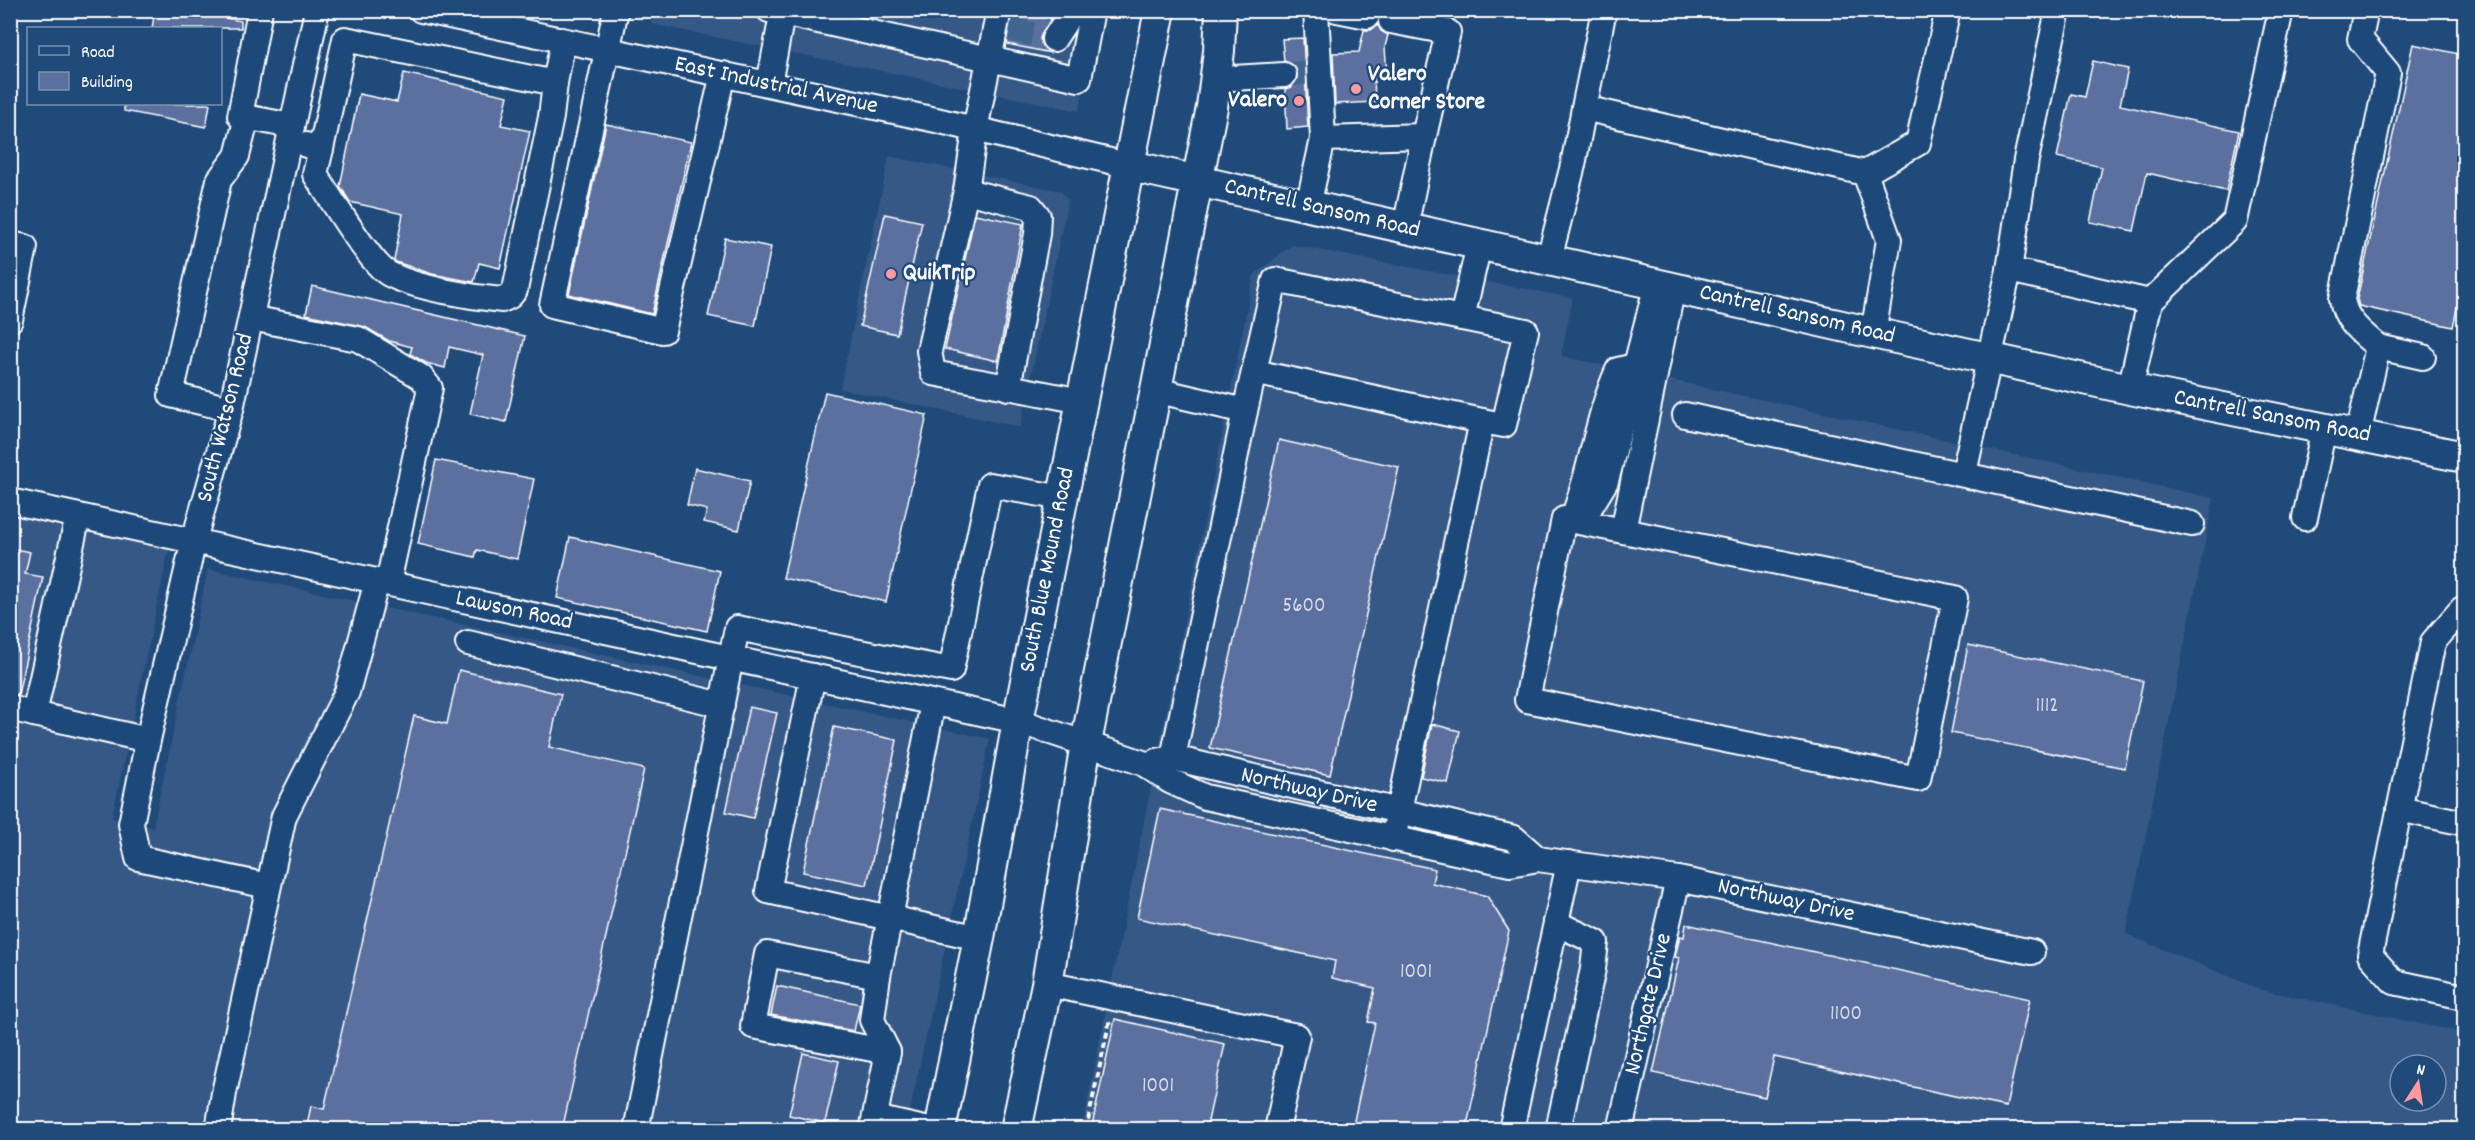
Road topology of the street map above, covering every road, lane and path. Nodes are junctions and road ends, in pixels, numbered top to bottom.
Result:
1 (260, 10) edge
2 (317, 10) edge
3 (421, 10) edge
4 (616, 10) edge
5 (1092, 10) edge
6 (1160, 10) edge
7 (1221, 10) edge
8 (1316, 10) edge
9 (1337, 10) edge
10 (1604, 10) edge
11 (1948, 10) edge
12 (2058, 10) edge
13 (2281, 10) edge
14 (2366, 10) edge
15 (1065, 11) edge
16 (778, 12) edge
17 (1367, 16) dead end
18 (1006, 17) edge
19 (1391, 21) dead end
20 (1054, 39) dead end
21 (563, 41) junction
22 (607, 50) junction
23 (988, 61) junction
24 (723, 74) junction
25 (1284, 75) tunnel mouth
26 (1216, 79) junction
27 (555, 83) junction
28 (769, 84) junction
29 (1584, 108) junction
30 (247, 117) junction
31 (975, 130) junction
32 (290, 133) junction
33 (1424, 136) junction
34 (1323, 139) junction
35 (321, 148) junction
36 (1131, 166) junction
37 (1865, 173) junction
38 (1197, 180) junction
39 (966, 191) junction
40 (1308, 206) junction
41 (1405, 228) junction
42 (10, 244) edge
43 (1479, 245) junction
44 (1549, 259) junction
45 (2009, 270) junction
46 (1665, 286) junction
47 (2150, 302) junction
48 (250, 318) junction
49 (1462, 318) junction
50 (10, 320) edge
51 (1873, 333) junction
52 (2378, 347) junction
53 (2422, 357) dead end
54 (1989, 358) junction
55 (1254, 372) junction
56 (1008, 388) junction
57 (2130, 389) junction
58 (1155, 390) junction
59 (1082, 401) junction
60 (231, 409) junction
61 (1245, 411) junction
62 (1685, 415) dead end
63 (1482, 421) junction
64 (2324, 428) junction
65 (2358, 435) junction
66 (2464, 457) edge
67 (1964, 473) junction
68 (1063, 498) junction
69 (10, 501) edge
70 (78, 516) junction
71 (2305, 518) dead end
72 (1576, 521) junction
73 (2193, 524) dead end
74 (1628, 532) junction
75 (194, 540) junction
76 (383, 582) junction
77 (2464, 609) edge
78 (468, 643) dead end
79 (732, 658) junction
80 (951, 670) junction
81 (813, 676) junction
82 (938, 704) junction
83 (723, 705) junction
84 (10, 708) edge
85 (34, 714) junction
86 (1018, 721) junction
87 (148, 740) junction
88 (1086, 743) junction
89 (1173, 758) junction
90 (1143, 762) junction
91 (2398, 809) junction
92 (1397, 812) junction
93 (2464, 823) edge
94 (1393, 839) junction
95 (1538, 859) junction
96 (1569, 863) junction
97 (1678, 879) junction
98 (268, 886) junction
99 (890, 918) junction
100 (1556, 923) junction
101 (979, 938) junction
102 (2032, 952) dead end
103 (878, 976) junction
104 (1047, 984) junction
105 (1114, 997) junction
106 (2464, 998) edge
107 (888, 1052) junction
108 (873, 1124) edge
109 (218, 1130) edge
110 (636, 1130) edge
111 (929, 1130) edge
112 (940, 1130) edge
113 (1016, 1130) edge
114 (1086, 1130) edge
115 (1277, 1130) edge
116 (1511, 1130) edge
117 (1558, 1130) edge
118 (1620, 1130) edge

1 - 30 street
2 - 32 street, South Watson Road
3 - 21 street, East Industrial Avenue
4 - 22 street
5 - 23 street
6 - 36 main road, South Blue Mound Road
7 - 26 main road
8 - 34 street
9 - 17 street
10 - 29 street
11 - 37 street
12 - 45 street
13 - 47 street
14 - 52 street
15 - 20 street
16 - 23 street
16 - 28 street
18 - 23 street
19 - 33 street
21 - 22 street, East Industrial Avenue
21 - 27 street
22 - 24 street, East Industrial Avenue
22 - 24 street
23 - 31 street
24 - 28 street, East Industrial Avenue
25 - 26 street
26 - 38 main road
27 - 35 street
27 - 35 street
28 - 31 street, East Industrial Avenue
29 - 37 street
29 - 44 street
30 - 32 street
30 - 60 street
31 - 36 street, East Industrial Avenue
31 - 39 street
32 - 35 street
32 - 48 street, South Watson Road
33 - 34 street
33 - 41 street
34 - 40 street
36 - 38 main road, Cantrell Sansom Road
36 - 59 main road, South Blue Mound Road
37 - 51 street
38 - 40 main road, Cantrell Sansom Road
38 - 58 main road
39 - 56 street
39 - 56 street
40 - 41 main road, Cantrell Sansom Road
41 - 43 main road, Cantrell Sansom Road
42 - 50 street
43 - 44 main road, Cantrell Sansom Road
43 - 49 street
44 - 46 main road, Cantrell Sansom Road
45 - 47 street
45 - 54 street
46 - 51 main road, Cantrell Sansom Road
46 - 72 street
46 - 74 street
47 - 57 street
48 - 60 street, South Watson Road
48 - 76 street
49 - 55 street
49 - 63 street
51 - 54 main road, Cantrell Sansom Road
52 - 53 street
52 - 65 street
54 - 57 main road, Cantrell Sansom Road
54 - 67 street
55 - 61 street
55 - 63 street
56 - 59 street
57 - 64 main road, Cantrell Sansom Road
58 - 61 street
58 - 88 main road
59 - 68 main road, South Blue Mound Road
60 - 75 street, South Watson Road
61 - 89 street
62 - 67 street
63 - 92 street
64 - 65 main road, Cantrell Sansom Road
64 - 71 street
65 - 66 main road, Cantrell Sansom Road
67 - 73 street
68 - 80 street
68 - 86 main road, South Blue Mound Road
69 - 70 street, Lawson Road
70 - 75 street, Lawson Road
70 - 85 street
72 - 74 street
72 - 74 street
75 - 76 street, Lawson Road
75 - 87 street, South Watson Road
76 - 79 street, Lawson Road
76 - 98 street
77 - 91 street
78 - 83 street
79 - 80 street
79 - 81 street, Lawson Road
79 - 83 street
80 - 82 street
81 - 82 street, Lawson Road
81 - 99 street
82 - 86 street, Lawson Road
82 - 99 street
83 - 110 street
84 - 85 street
85 - 87 street
86 - 88 street, Northway Drive
86 - 101 main road, South Blue Mound Road
87 - 98 street, South Watson Road
88 - 90 street, Northway Drive
88 - 104 main road
89 - 90 street, Northway Drive
89 - 92 street, Northway Drive
90 - 94 street, Northway Drive
91 - 93 street
91 - 106 street
92 - 94 street
92 - 95 street, Northway Drive
94 - 95 street, Northway Drive
95 - 96 street, Northway Drive
96 - 97 street, Northway Drive
96 - 100 street
97 - 102 street, Northway Drive
97 - 118 street, Northgate Drive
98 - 109 street
99 - 101 street
99 - 103 street
100 - 116 street
100 - 117 street
101 - 112 main road, South Blue Mound Road
103 - 107 street
103 - 107 street
104 - 105 street
104 - 113 main road
105 - 114 path
105 - 115 street
107 - 108 street
108 - 111 street

